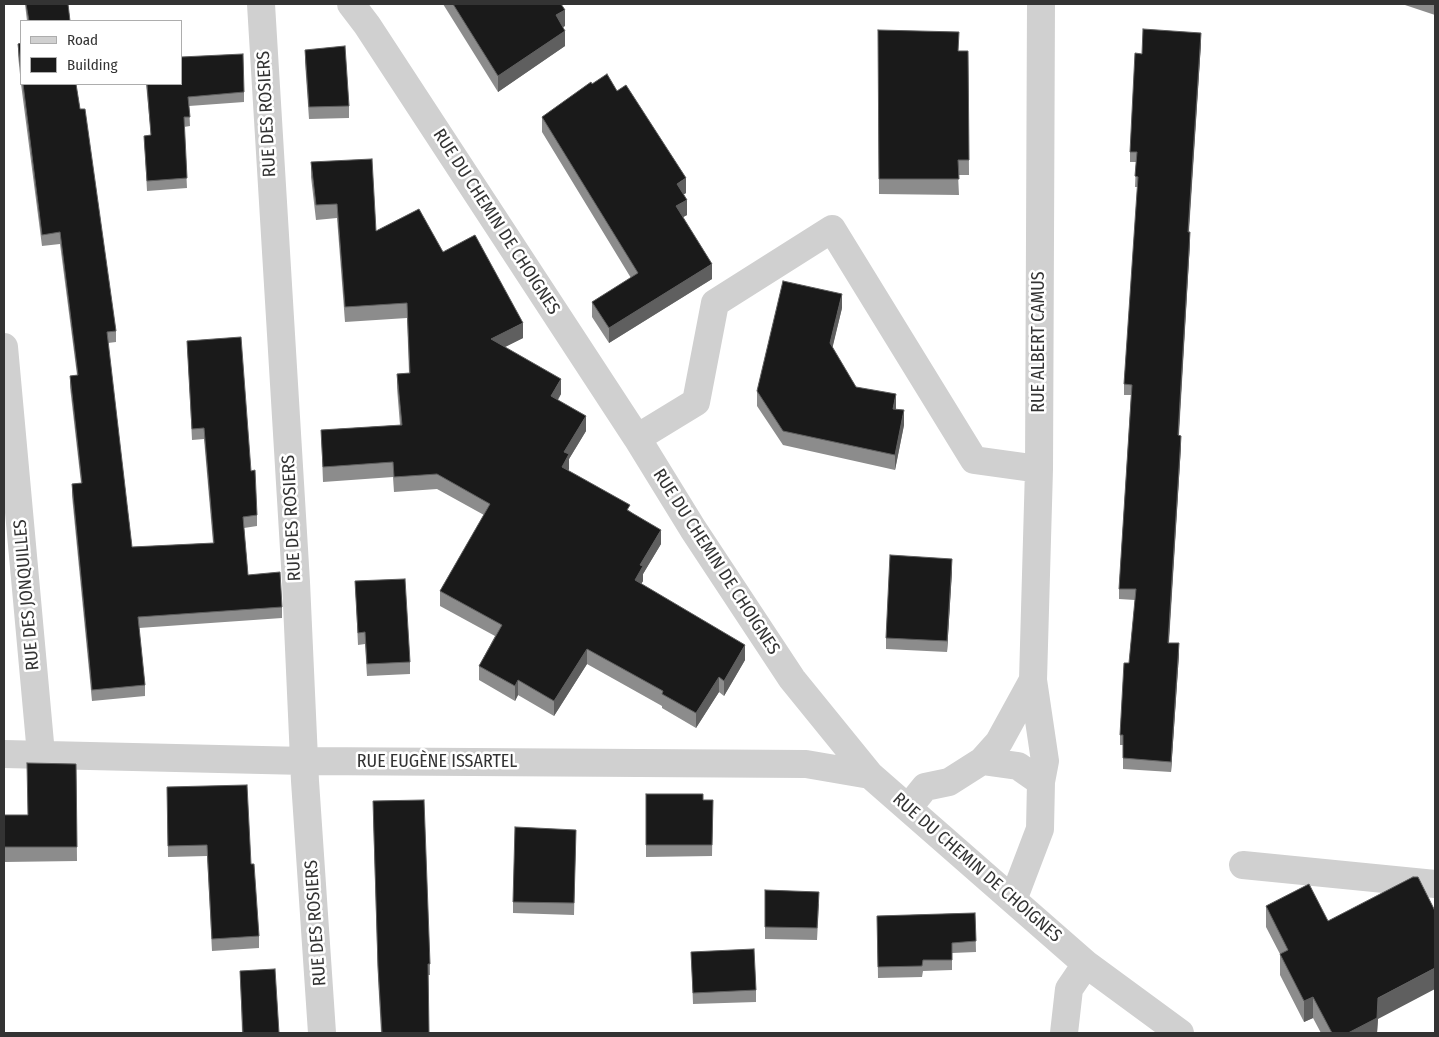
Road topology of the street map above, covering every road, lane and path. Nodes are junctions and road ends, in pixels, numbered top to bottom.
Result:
1 (261, 4) edge
2 (351, 4) edge
3 (1041, 4) edge
4 (4, 347) edge
5 (6, 384) edge
6 (638, 438) junction
7 (1039, 469) junction
8 (1033, 680) junction
9 (4, 754) edge
10 (41, 754) junction
11 (305, 761) junction
12 (982, 761) junction
13 (870, 775) junction
14 (1041, 782) junction
15 (908, 808) junction
16 (1243, 866) dead end
17 (1435, 884) edge
18 (1013, 900) junction
19 (1086, 964) junction
20 (322, 1033) edge
21 (1064, 1033) edge
22 (1180, 1033) edge

1 - 11 street, RUE DES ROSIERS
2 - 6 street, RUE DU CHEMIN DE CHOIGNES
3 - 7 street, RUE ALBERT CAMUS
4 - 5 street, RUE DES JONQUILLES
5 - 10 street, RUE DES JONQUILLES
6 - 7 street
6 - 13 street, RUE DU CHEMIN DE CHOIGNES
7 - 8 street, RUE ALBERT CAMUS
8 - 12 street
8 - 14 street, RUE ALBERT CAMUS
9 - 10 street, RUE EUGÈNE ISSARTEL
10 - 11 street, RUE EUGÈNE ISSARTEL
11 - 13 street, RUE EUGÈNE ISSARTEL
11 - 20 street, RUE DES ROSIERS
12 - 14 street
12 - 15 street
13 - 15 street, RUE DU CHEMIN DE CHOIGNES
14 - 18 street, RUE ALBERT CAMUS
15 - 18 street, RUE DU CHEMIN DE CHOIGNES
16 - 17 street
18 - 19 street, RUE DU CHEMIN DE CHOIGNES
19 - 21 street
19 - 22 street, RUE DU CHEMIN DE CHOIGNES

